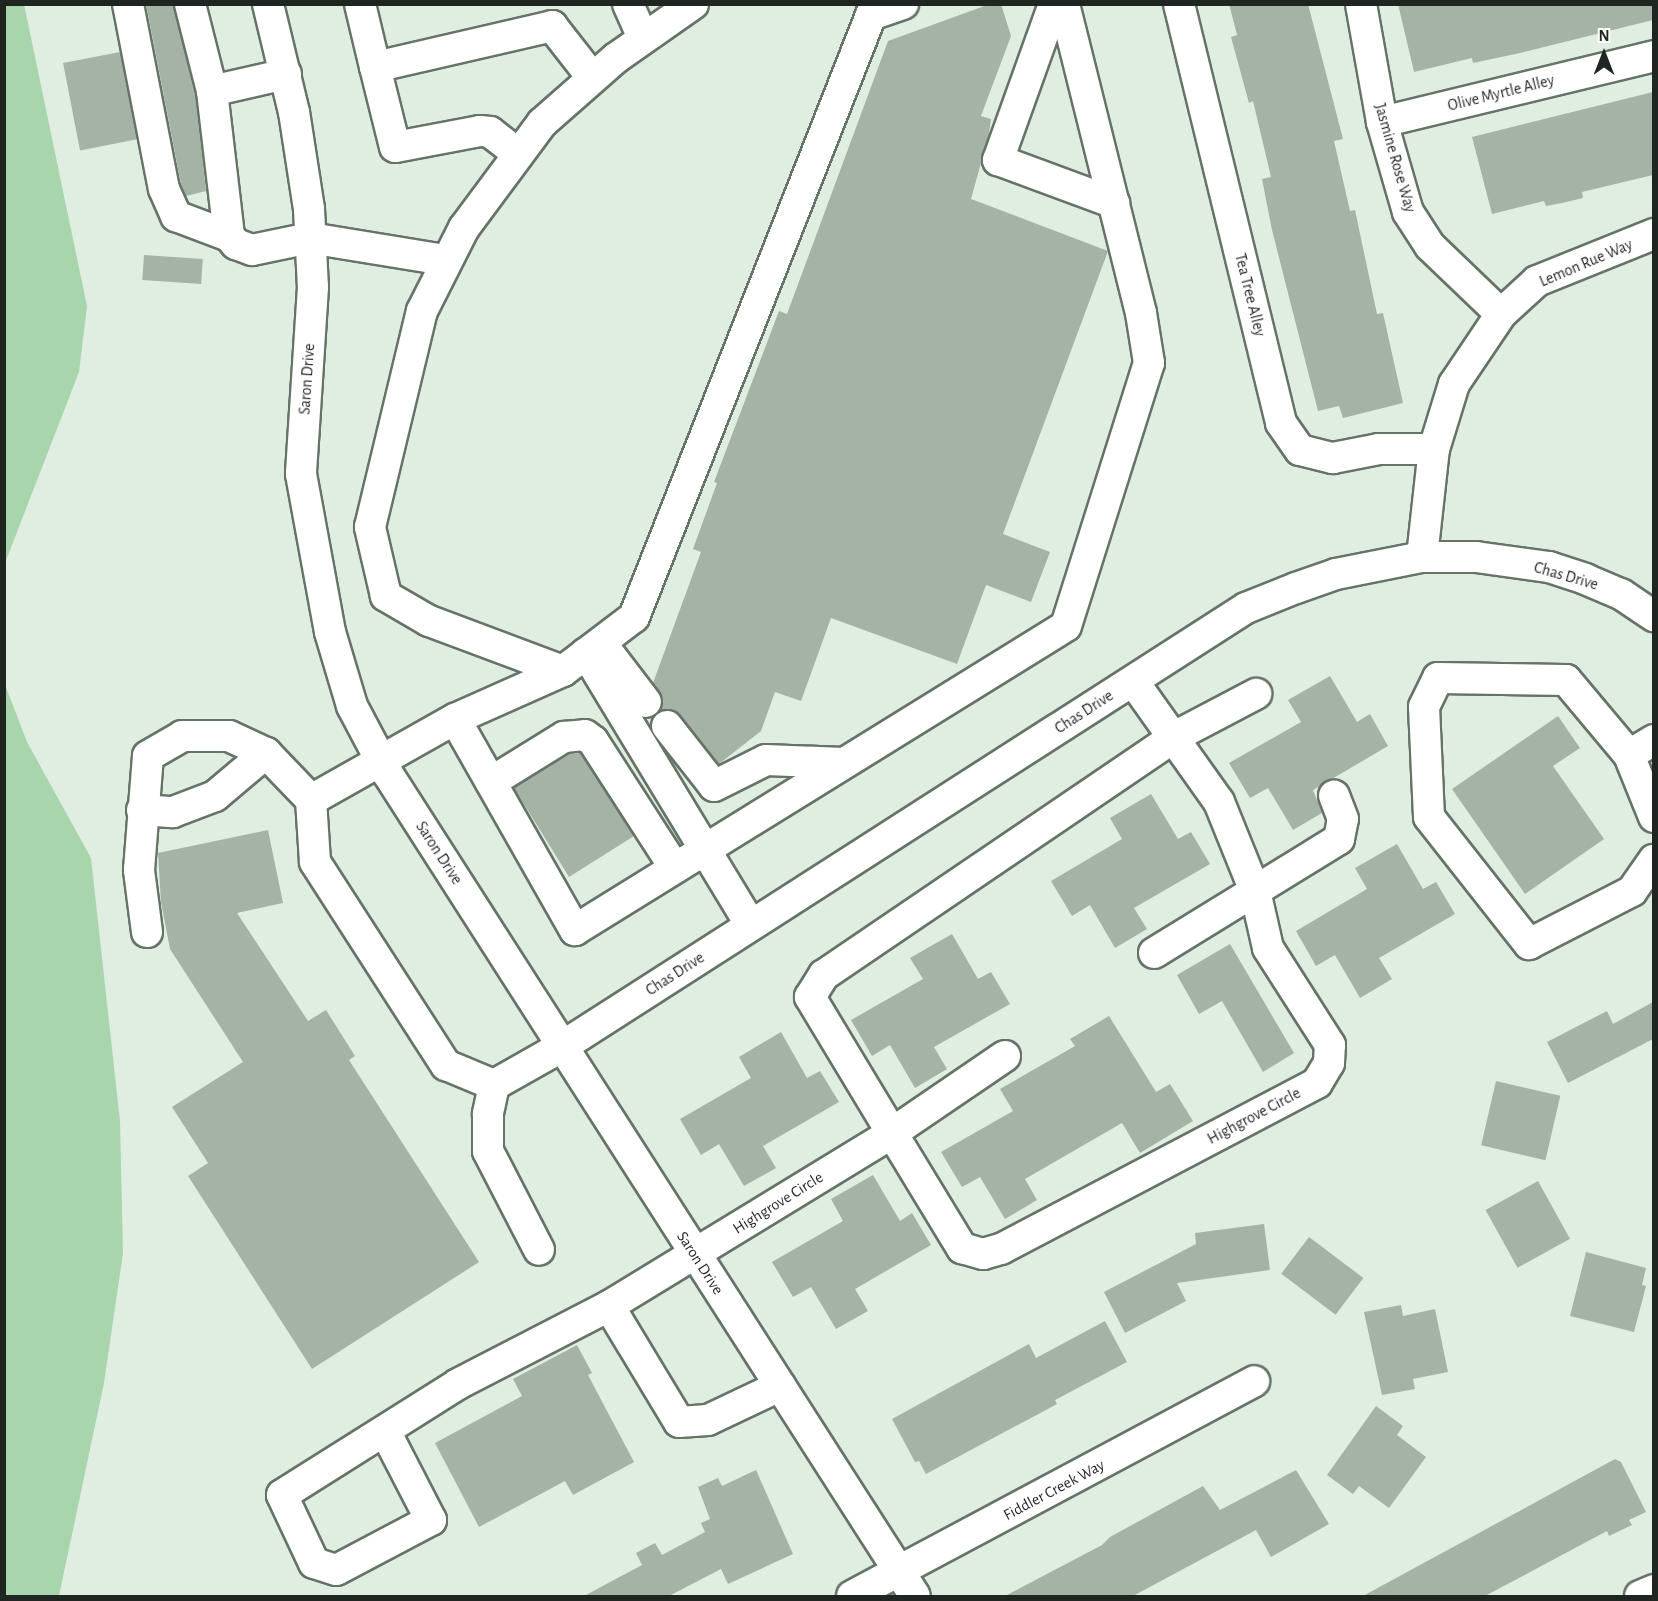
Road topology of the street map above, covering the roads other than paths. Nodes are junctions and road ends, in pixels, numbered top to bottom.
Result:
1 (128, 4) edge
2 (190, 4) edge
3 (268, 4) edge
4 (360, 4) edge
5 (628, 4) edge
6 (693, 4) edge
7 (903, 4) edge
8 (1054, 4) edge
9 (1064, 4) edge
10 (1179, 4) edge
11 (1361, 4) edge
12 (870, 10) edge
13 (549, 12) edge
14 (643, 37) junction
15 (1653, 56) edge
16 (375, 67) junction
17 (286, 74) junction
18 (592, 77) junction
19 (212, 92) junction
20 (1383, 122) junction
21 (517, 153) junction
22 (1114, 203) junction
23 (1653, 234) edge
24 (229, 236) junction
25 (310, 238) junction
26 (445, 260) junction
27 (1501, 314) junction
28 (1434, 448) junction
29 (1422, 557) junction
30 (1653, 616) edge
31 (583, 655) junction
32 (1133, 681) junction
33 (1256, 694) dead end
34 (646, 702) dead end
35 (455, 719) junction
36 (667, 726) dead end
37 (1173, 737) junction
38 (1653, 740) edge
39 (266, 753) junction
40 (1629, 756) junction
41 (381, 761) junction
42 (844, 763) junction
43 (491, 782) junction
44 (1334, 796) dead end
45 (311, 800) junction
46 (142, 810) junction
47 (1653, 817) edge
48 (705, 849) junction
49 (1653, 860) edge
50 (675, 868) junction
51 (1254, 891) junction
52 (751, 925) junction
53 (147, 932) dead end
54 (1154, 953) dead end
55 (563, 1047) junction
56 (1005, 1056) dead end
57 (494, 1085) junction
58 (892, 1133) junction
59 (539, 1250) dead end
60 (695, 1254) junction
61 (609, 1306) junction
62 (1254, 1381) dead end
63 (780, 1386) junction
64 (386, 1432) junction
65 (908, 1585) edge
66 (1653, 1590) edge
67 (852, 1596) edge
68 (1640, 1596) edge

1 - 24 street
2 - 19 street
3 - 17 street, Saron Drive
4 - 16 street
5 - 14 street
6 - 14 street
7 - 12 street
8 - 22 street
9 - 22 street
10 - 28 street, Tea Tree Alley
11 - 20 street, Jasmine Rose Way
12 - 31 street
13 - 16 street
13 - 18 street
14 - 18 street
15 - 20 street, Olive Myrtle Alley
16 - 21 street
17 - 19 street
17 - 25 street, Saron Drive
18 - 21 street
19 - 24 street
20 - 27 street, Jasmine Rose Way
21 - 26 street
22 - 42 street
23 - 27 street, Lemon Rue Way
24 - 25 street
25 - 26 street
25 - 41 street, Saron Drive
26 - 31 street
27 - 28 street, Lemon Rue Way
28 - 29 street, Lemon Rue Way
29 - 30 street, Chas Drive
29 - 32 street, Chas Drive
31 - 34 street
31 - 35 street
31 - 48 street
32 - 37 street, Highgrove Circle
32 - 52 street, Chas Drive
33 - 37 street
35 - 41 street
35 - 43 street
36 - 42 street
37 - 51 street, Highgrove Circle
37 - 58 street, Highgrove Circle
38 - 40 street
39 - 45 street
39 - 46 street
39 - 46 street
40 - 47 street
40 - 49 street
41 - 45 street
41 - 55 street, Saron Drive
42 - 48 street
43 - 50 street
43 - 50 street
44 - 51 street
45 - 57 street
46 - 53 street
48 - 50 street
48 - 52 street
51 - 54 street
51 - 58 street, Highgrove Circle
52 - 55 street, Chas Drive
55 - 57 street, Chas Drive
55 - 60 street, Saron Drive
56 - 58 street
57 - 59 street
58 - 60 street, Highgrove Circle
60 - 61 street, Highgrove Circle
60 - 63 street, Saron Drive
61 - 63 street
61 - 64 street, Highgrove Circle
62 - 65 street, Fiddler Creek Way
63 - 65 street, Saron Drive
64 - 64 street, Highgrove Circle
65 - 67 street, Fiddler Creek Way
66 - 68 street

